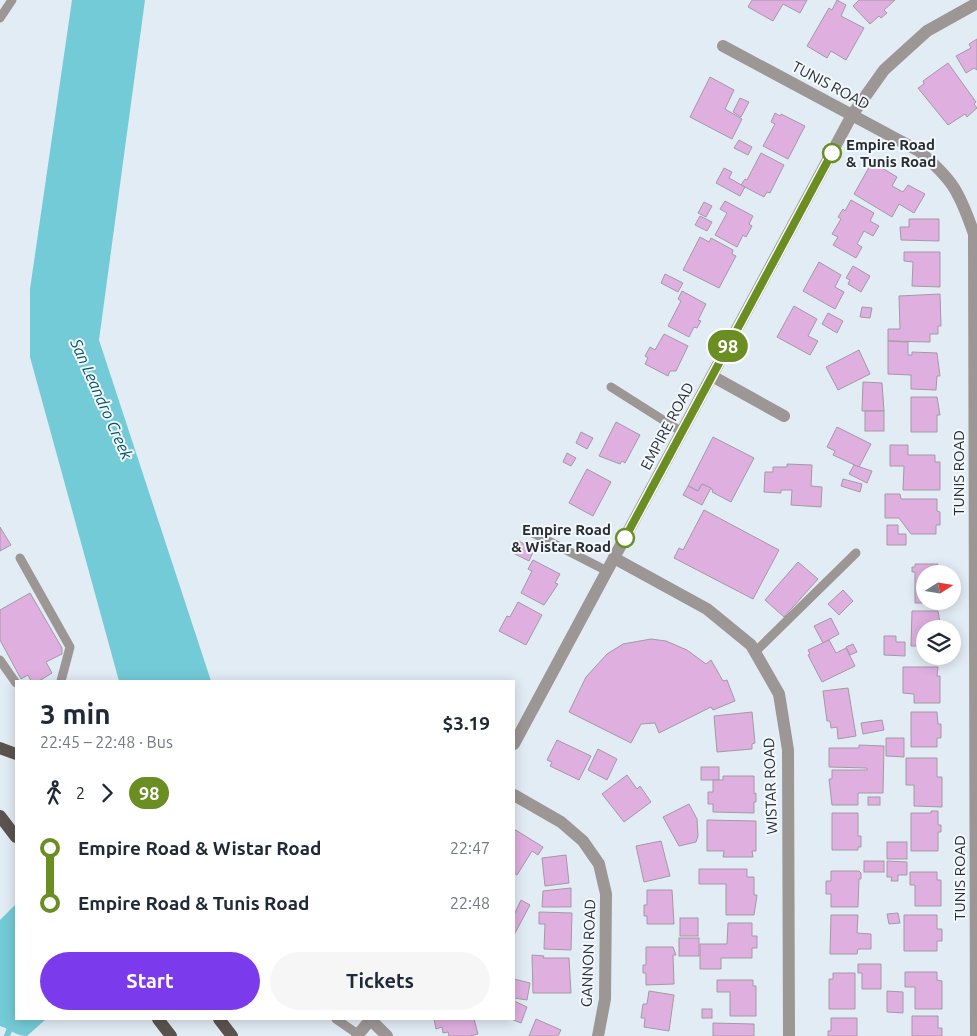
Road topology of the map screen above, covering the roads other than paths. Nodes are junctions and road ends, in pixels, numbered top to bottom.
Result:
1 (12, 0) edge
2 (977, 3) edge
3 (0, 18) edge
4 (723, 46) dead end
5 (852, 115) junction
6 (712, 376) junction
7 (611, 387) dead end
8 (784, 416) dead end
9 (682, 432) junction
10 (531, 532) dead end
11 (856, 553) dead end
12 (20, 558) dead end
13 (614, 558) junction
14 (607, 571) junction
15 (755, 652) junction
16 (0, 660) edge
17 (61, 680) edge
18 (15, 682) edge
19 (515, 742) edge
20 (0, 748) edge
21 (15, 754) edge
22 (515, 796) edge
23 (1, 821) edge
24 (15, 836) edge
25 (159, 1020) edge
26 (220, 1020) edge
27 (337, 1020) edge
28 (370, 1020) edge
29 (372, 1020) edge
30 (358, 1035) edge
31 (171, 1036) edge
32 (232, 1036) edge
33 (387, 1036) edge
34 (598, 1036) edge
35 (789, 1036) edge
36 (976, 1036) edge

1 - 3 lane
2 - 5 street, EMPIRE ROAD
4 - 5 street, TUNIS ROAD
5 - 6 street, EMPIRE ROAD
5 - 36 street, TUNIS ROAD
6 - 8 street
6 - 9 street, EMPIRE ROAD
7 - 9 lane
9 - 13 street, EMPIRE ROAD
10 - 14 lane
11 - 15 lane
12 - 17 lane
13 - 14 street, EMPIRE ROAD
13 - 15 street, WISTAR ROAD
14 - 19 street, EMPIRE ROAD
15 - 35 street, WISTAR ROAD
16 - 18 lane
20 - 21 main road
22 - 34 street, GANNON ROAD
23 - 24 main road
25 - 31 main road
26 - 32 main road
27 - 30 lane
28 - 30 street
29 - 33 street

